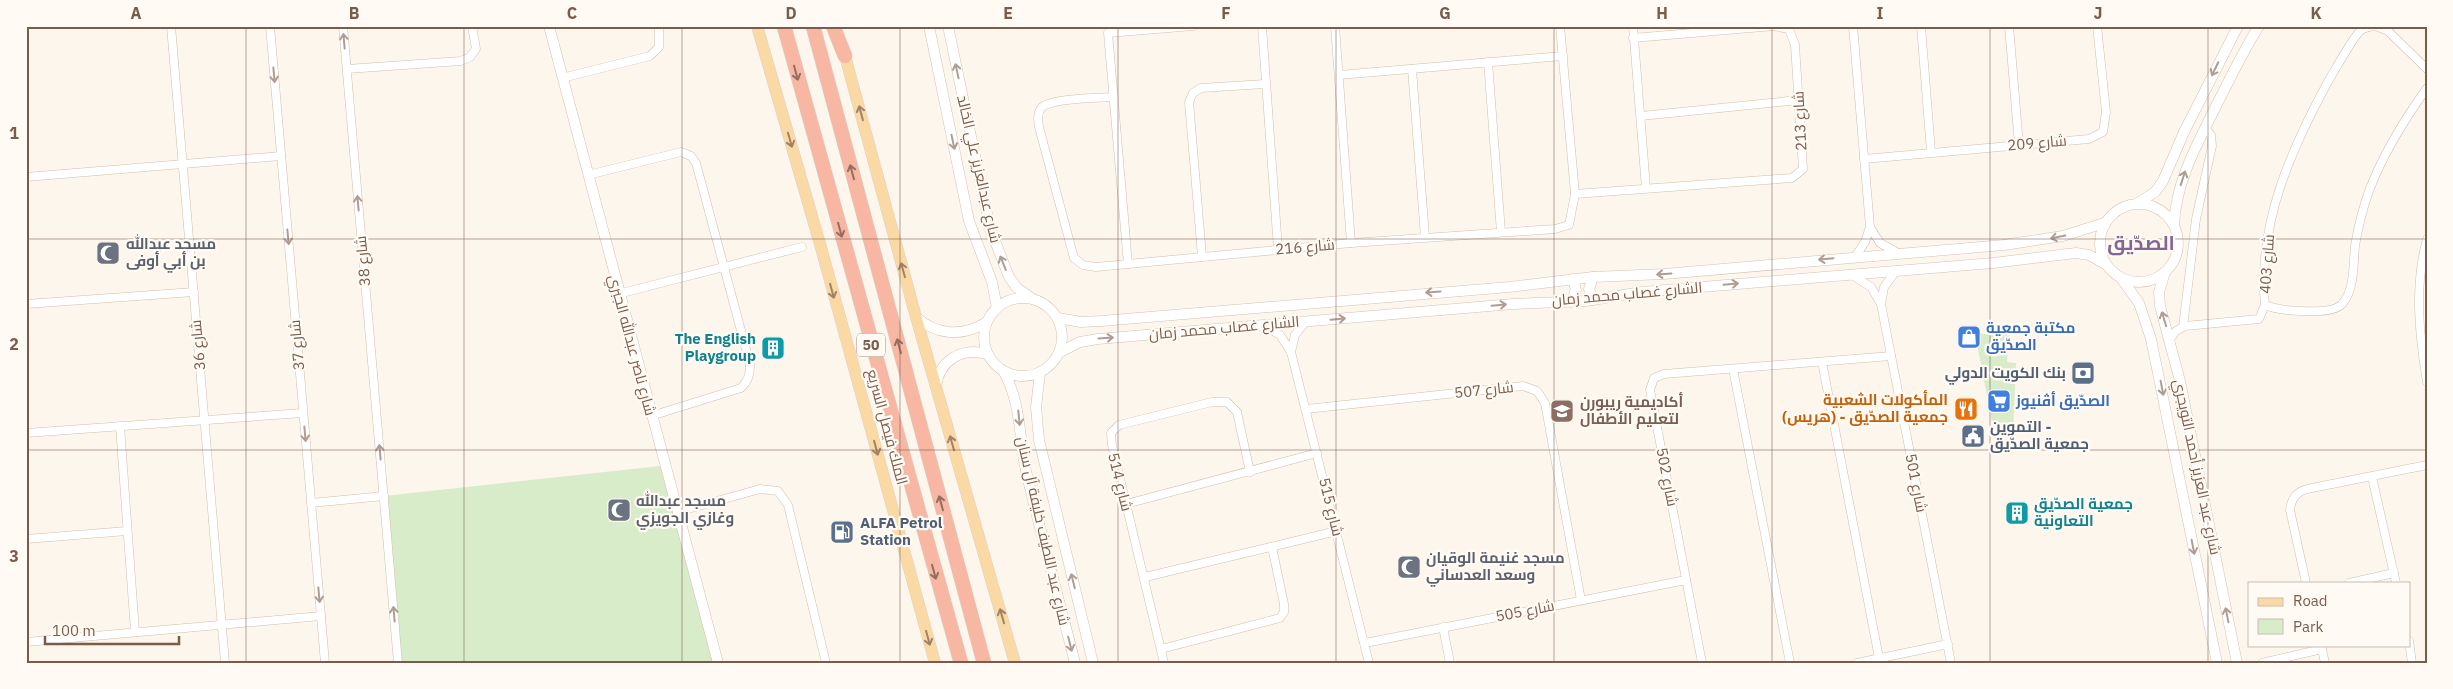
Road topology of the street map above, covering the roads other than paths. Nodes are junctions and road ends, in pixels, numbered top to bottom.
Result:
1 (171, 26) edge
2 (270, 26) edge
3 (343, 26) edge
4 (472, 26) edge
5 (549, 26) edge
6 (659, 26) edge
7 (757, 26) edge
8 (784, 26) edge
9 (813, 26) edge
10 (833, 26) edge
11 (842, 26) edge
12 (929, 26) edge
13 (948, 26) edge
14 (1191, 26) edge
15 (1262, 26) edge
16 (1335, 26) edge
17 (1560, 26) edge
18 (1633, 26) edge
19 (1853, 26) edge
20 (1921, 26) edge
21 (2009, 26) edge
22 (2097, 26) edge
23 (2238, 26) edge
24 (2260, 26) edge
25 (2372, 26) edge
26 (2376, 26) edge
27 (1634, 38) junction
28 (845, 56) junction
29 (1563, 56) junction
30 (1488, 62) junction
31 (1412, 68) junction
32 (347, 69) junction
33 (2427, 69) edge
34 (1339, 75) junction
35 (562, 78) junction
36 (1265, 84) junction
37 (2427, 88) edge
38 (1114, 97) junction
39 (1800, 100) junction
40 (1641, 116) junction
41 (2205, 128) junction
42 (2019, 145) junction
43 (1931, 152) junction
44 (281, 156) junction
45 (1864, 159) junction
46 (183, 164) junction
47 (588, 175) junction
48 (26, 177) edge
49 (1646, 188) junction
50 (1575, 194) junction
51 (2138, 203) junction
52 (2104, 223) junction
53 (2174, 225) junction
54 (1870, 228) junction
55 (1500, 232) junction
56 (1426, 237) junction
57 (2427, 239) edge
58 (1351, 242) junction
59 (802, 247) dead end
60 (1278, 249) junction
61 (1898, 253) junction
62 (1202, 256) junction
63 (1855, 257) junction
64 (1128, 264) junction
65 (2105, 264) junction
66 (724, 267) junction
67 (1896, 271) junction
68 (2165, 272) junction
69 (1852, 274) junction
70 (1593, 277) junction
71 (2121, 278) junction
72 (1573, 279) junction
73 (194, 292) junction
74 (618, 294) junction
75 (2423, 295) edge
76 (1033, 299) junction
77 (1593, 300) junction
78 (1571, 302) junction
79 (26, 304) edge
80 (1881, 304) junction
81 (2265, 305) junction
82 (997, 308) junction
83 (916, 317) junction
84 (1058, 318) junction
85 (1306, 321) junction
86 (985, 323) junction
87 (1262, 325) junction
88 (2183, 327) junction
89 (2170, 339) junction
90 (1060, 352) junction
91 (1291, 352) junction
92 (987, 354) junction
93 (1891, 356) junction
94 (1822, 362) junction
95 (1733, 369) junction
96 (1004, 372) junction
97 (1040, 373) junction
98 (2427, 382) edge
99 (936, 388) junction
100 (1306, 408) junction
101 (303, 413) junction
102 (651, 416) junction
103 (204, 420) junction
104 (120, 426) junction
105 (26, 433) edge
106 (1317, 453) junction
107 (2427, 465) edge
108 (1250, 472) junction
109 (2372, 477) junction
110 (384, 496) junction
111 (311, 503) junction
112 (1126, 504) junction
113 (676, 512) junction
114 (127, 531) junction
115 (1337, 531) junction
116 (26, 539) edge
117 (1272, 547) junction
118 (2394, 573) junction
119 (1145, 577) junction
120 (1686, 580) junction
121 (2306, 582) edge
122 (2354, 582) edge
123 (2396, 582) edge
124 (1581, 600) junction
125 (321, 616) junction
126 (221, 624) junction
127 (1443, 628) junction
128 (135, 632) junction
129 (26, 642) edge
130 (1365, 643) junction
131 (1948, 644) junction
132 (2410, 646) edge
133 (2321, 647) edge
134 (1161, 649) junction
135 (1879, 658) junction
136 (985, 659) edge
137 (225, 663) edge
138 (325, 663) edge
139 (398, 663) edge
140 (718, 663) edge
141 (826, 663) edge
142 (935, 663) edge
143 (961, 663) edge
144 (1015, 663) edge
145 (1075, 663) edge
146 (1093, 663) edge
147 (1164, 663) edge
148 (1369, 663) edge
149 (1450, 663) edge
150 (1702, 663) edge
151 (1790, 663) edge
152 (1857, 663) edge
153 (1951, 663) edge
154 (2217, 663) edge
155 (2237, 663) edge
156 (2262, 663) edge
157 (2325, 663) edge
158 (2412, 663) edge

1 - 46 street, شارع 36
2 -> 44 street, شارع 37
32 -> 3 street, شارع 38
4 - 32 street
5 - 35 street, شارع ناصر عبدالله الجبري
6 - 35 street
7 -> 142 main road, الملك فيصل السريع
8 -> 143 highway, الملك فيصل السريع / 50
136 -> 9 highway, 50
10 - 28 highway
11 - 28 highway
12 -> 82 street, شارع عبدالعزيز علي الخالد
76 -> 13 street, شارع عبدالعزيز علي الخالد
14 - 38 street
15 - 36 street
16 - 34 street
17 - 29 street, شارع 216
18 - 27 street
19 - 45 street
20 - 43 street
21 - 42 street
22 - 42 street, شارع 209
23 -> 51 street
24 - 41 street
25 - 81 street, شارع 403
26 - 33 street
27 - 39 street, شارع 213
27 - 40 street
83 -> 28 main road
29 - 30 street
29 - 50 street, شارع 216
30 - 31 street
30 - 55 street
31 - 34 street
31 - 56 street
110 -> 32 street, شارع 38
34 - 58 street
35 - 47 street, شارع ناصر عبدالله الجبري
36 - 60 street
36 - 62 street
37 - 81 street, شارع 403
38 - 64 street
38 - 64 street, شارع 216
39 - 40 street
39 - 49 street, شارع 213
40 - 49 street
53 -> 41 street
41 - 88 street
42 - 43 street, شارع 209
43 - 45 street, شارع 209
44 - 46 street
44 -> 101 street, شارع 37
45 - 54 street
46 - 48 street
46 - 73 street, شارع 36
47 - 66 street
47 - 74 street, شارع ناصر عبدالله الجبري
49 - 50 street, شارع 213
50 - 55 street, شارع 216
51 - 52 street
51 - 53 street
52 -> 61 street, الشارع غصاب محمد زمان
52 - 65 street
53 - 68 street
54 - 61 street
54 - 63 street
55 - 56 street, شارع 216
56 - 58 street, شارع 216
57 - 75 street
58 - 60 street, شارع 216
59 - 66 street
60 - 62 street, شارع 216
61 - 63 street, الشارع غصاب محمد زمان
62 - 64 street, شارع 216
63 -> 70 street, الشارع غصاب محمد زمان
65 - 67 street, الشارع غصاب محمد زمان
65 - 71 street
66 - 74 street
66 - 102 street
67 - 69 street, الشارع غصاب محمد زمان
67 - 80 street
68 - 71 street
89 -> 68 street, شارع عبد العزيز أحمد التويجري
77 -> 69 street, الشارع غصاب محمد زمان
69 - 80 street, شارع 501
70 - 72 street, الشارع غصاب محمد زمان
70 - 77 street
71 -> 154 street, شارع عبد العزيز أحمد التويجري
72 - 78 street
72 -> 84 street, الشارع غصاب محمد زمان
73 - 79 street
73 - 103 street, شارع 36
74 - 102 street, شارع ناصر عبدالله الجبري
75 - 98 street
76 - 82 street
76 - 84 street
77 - 78 street, الشارع غصاب محمد زمان
85 -> 78 street, الشارع غصاب محمد زمان
80 - 93 street, شارع 501
81 - 88 street
82 - 86 street
83 - 86 street
83 - 99 main road
84 - 90 street
85 - 87 street, الشارع غصاب محمد زمان
85 - 91 street
86 - 92 street
90 -> 87 street, الشارع غصاب محمد زمان
87 - 91 street, شارع 515
88 - 89 street
155 -> 89 street, شارع عبد العزيز أحمد التويجري
90 - 97 street
91 - 100 street, شارع 515
92 - 96 street
92 - 99 street
93 - 94 street, شارع 502
93 - 131 street, شارع 501
94 - 95 street, شارع 502
94 - 135 street
95 - 120 street, شارع 502
95 - 151 street
96 - 97 street
96 -> 145 street, شارع عبد اللطيف خليفة آل سنان
146 -> 97 street, شارع عبد اللطيف خليفة آل سنان
144 -> 99 main road
100 - 106 street, شارع 515
100 - 124 street, شارع 507
101 - 103 street
101 -> 111 street, شارع 37
102 - 113 street, شارع ناصر عبدالله الجبري
103 - 104 street
103 - 126 street, شارع 36
104 - 105 street
104 - 114 street
106 - 108 street
106 - 115 street, شارع 515
107 - 109 street
108 - 112 street
108 - 112 street, شارع 514
109 - 118 street
109 - 121 street
110 - 111 street
139 -> 110 street, شارع 38
111 -> 125 street, شارع 37
112 - 119 street, شارع 514
113 - 140 street, شارع ناصر عبدالله الجبري
113 - 141 street
114 - 116 street
114 - 128 street
115 - 117 street
115 - 130 street, شارع 515
117 - 119 street
117 - 134 street
118 - 122 street
118 - 123 street
119 - 134 street, شارع 514
120 - 124 street, شارع 505
120 - 150 street, شارع 502
124 - 127 street, شارع 505
125 - 126 street
125 - 138 street, شارع 37
126 - 128 street
126 - 137 street, شارع 36
127 - 130 street, شارع 505
127 - 149 street
128 - 129 street
130 - 148 street, شارع 515
131 - 135 street
131 - 153 street, شارع 501
132 - 158 street
133 - 156 street
133 - 157 street
134 - 147 street, شارع 514
135 - 152 street

